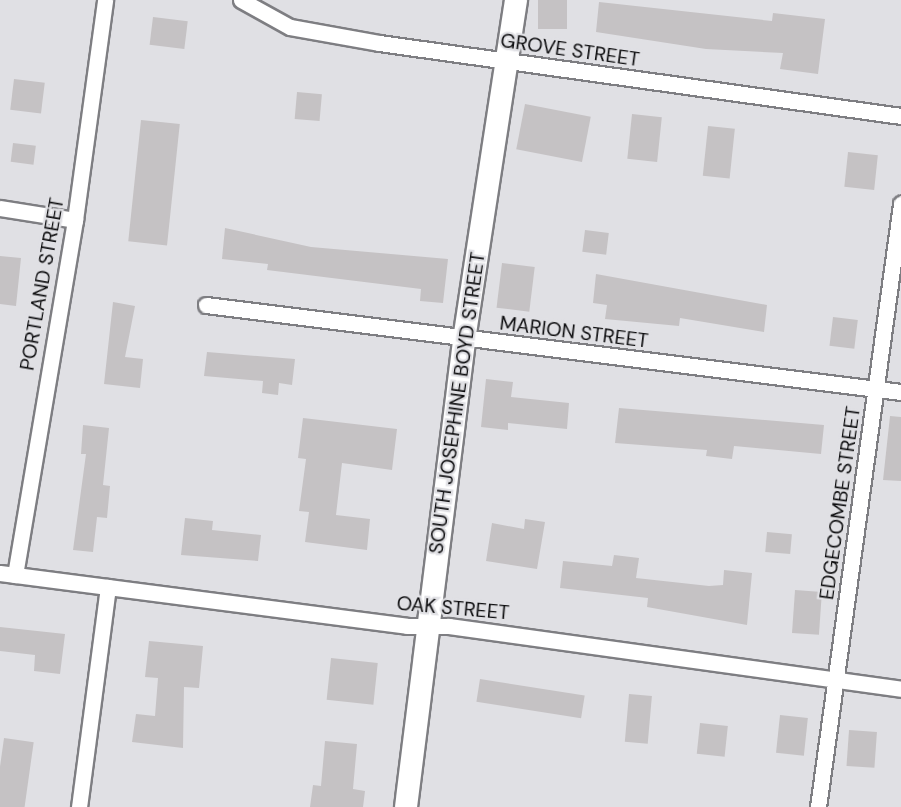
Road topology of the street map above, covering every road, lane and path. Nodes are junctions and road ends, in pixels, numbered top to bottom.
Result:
1 (105, 0) edge
2 (242, 0) edge
3 (516, 0) edge
4 (508, 63) junction
5 (901, 116) edge
6 (901, 204) edge
7 (0, 208) edge
8 (75, 219) junction
9 (206, 305) dead end
10 (464, 340) junction
11 (878, 389) junction
12 (901, 392) edge
13 (8, 574) edge
14 (108, 587) junction
15 (427, 626) junction
16 (835, 680) junction
17 (901, 689) edge
18 (79, 807) edge
19 (406, 807) edge
20 (818, 807) edge

1 - 8 street, PORTLAND STREET
2 - 4 street, GROVE STREET
3 - 4 main road, SOUTH JOSEPHINE BOYD STREET
4 - 5 street, GROVE STREET
4 - 10 main road, SOUTH JOSEPHINE BOYD STREET
6 - 11 street, EDGECOMBE STREET
7 - 8 street
8 - 13 street, PORTLAND STREET
9 - 10 street, MARION STREET
10 - 11 street, MARION STREET
10 - 15 main road, SOUTH JOSEPHINE BOYD STREET
11 - 12 street, MARION STREET
11 - 16 street, EDGECOMBE STREET
13 - 14 street, OAK STREET
14 - 15 street, OAK STREET
14 - 18 street
15 - 16 street, OAK STREET
15 - 19 main road, SOUTH JOSEPHINE BOYD STREET
16 - 17 street, OAK STREET
16 - 20 street, EDGECOMBE STREET

